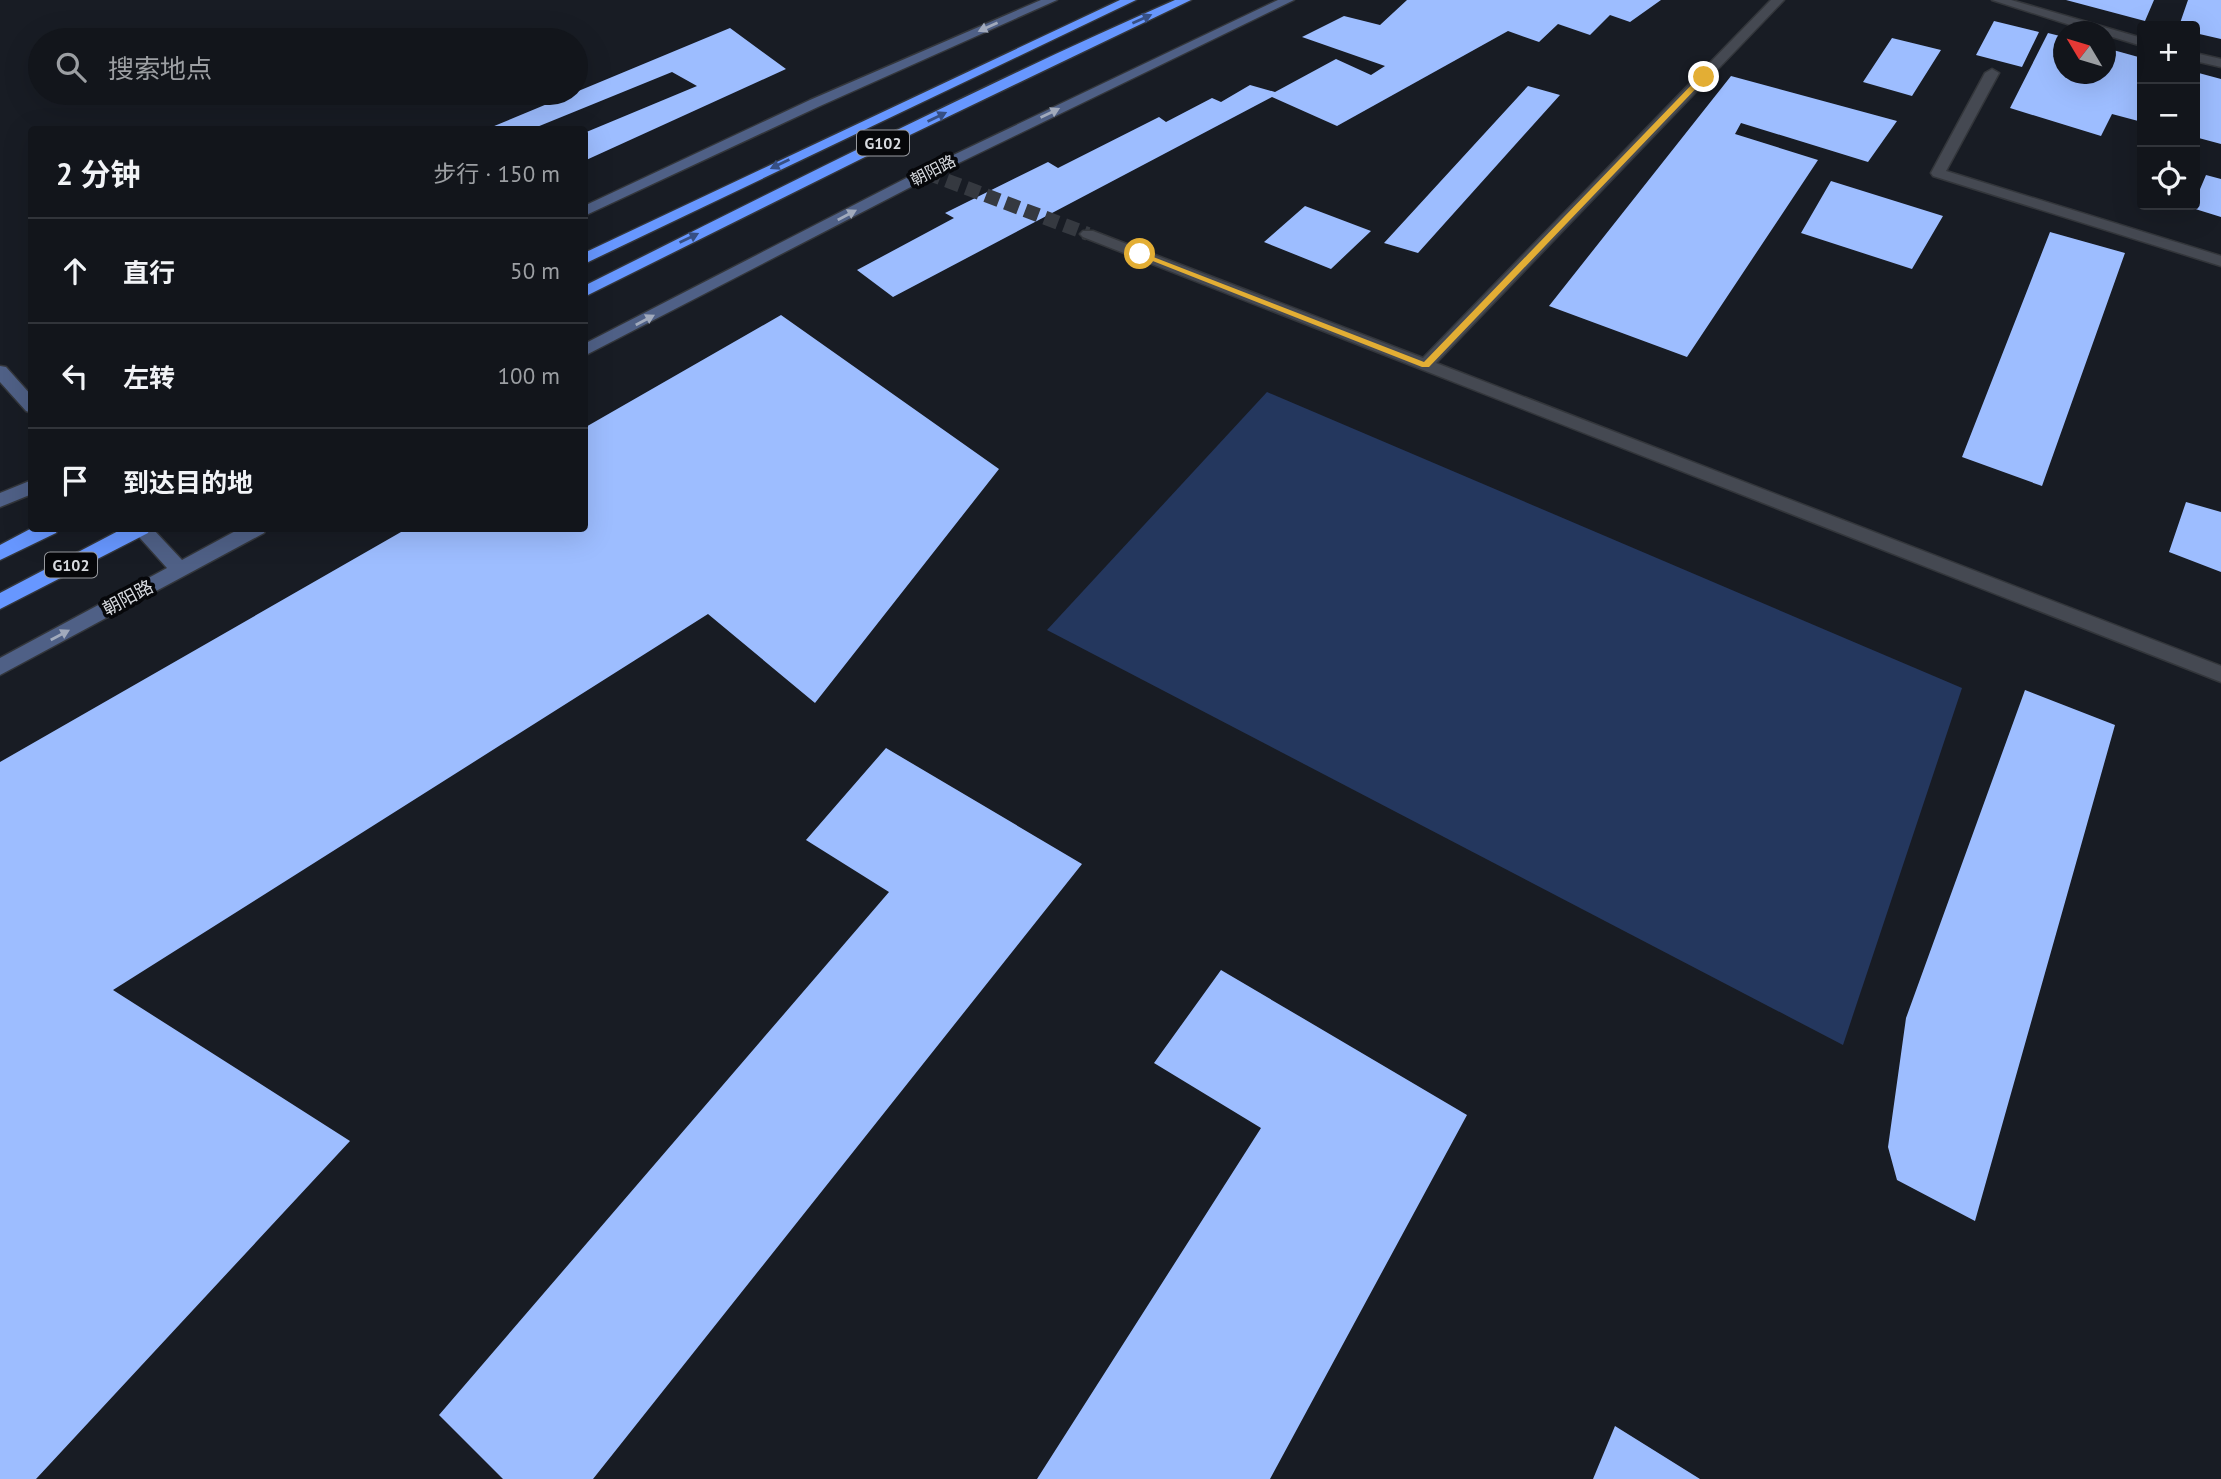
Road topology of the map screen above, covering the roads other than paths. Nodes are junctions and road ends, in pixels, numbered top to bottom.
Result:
1 (1051, 0) edge
2 (1130, 0) edge
3 (1185, 0) edge
4 (1288, 0) edge
5 (1778, 0) edge
6 (1998, 0) edge
7 (2137, 41) edge
8 (2200, 58) edge
9 (2221, 63) edge
10 (1992, 74) dead end
11 (588, 210) edge
12 (1088, 234) tunnel mouth
13 (588, 257) edge
14 (2221, 261) edge
15 (588, 290) edge
16 (588, 349) edge
17 (1425, 365) junction
18 (0, 371) edge
19 (28, 402) edge
20 (28, 488) edge
21 (0, 501) edge
22 (41, 532) edge
23 (134, 532) edge
24 (143, 532) edge
25 (250, 532) edge
26 (0, 553) edge
27 (180, 570) junction
28 (0, 602) edge
29 (0, 667) edge
30 (2221, 674) edge

1 -> 11 street
2 -> 13 highway, G102
15 -> 3 highway, G102
16 -> 4 street, 朝阳路
5 - 17 street
6 - 7 street
8 - 9 street
10 - 14 street
12 - 17 street
17 - 30 street
18 - 19 street
20 - 21 street
22 - 26 highway, G102
23 - 28 highway, G102
24 - 27 street
25 - 27 street, 朝阳路
29 -> 27 street, 朝阳路

